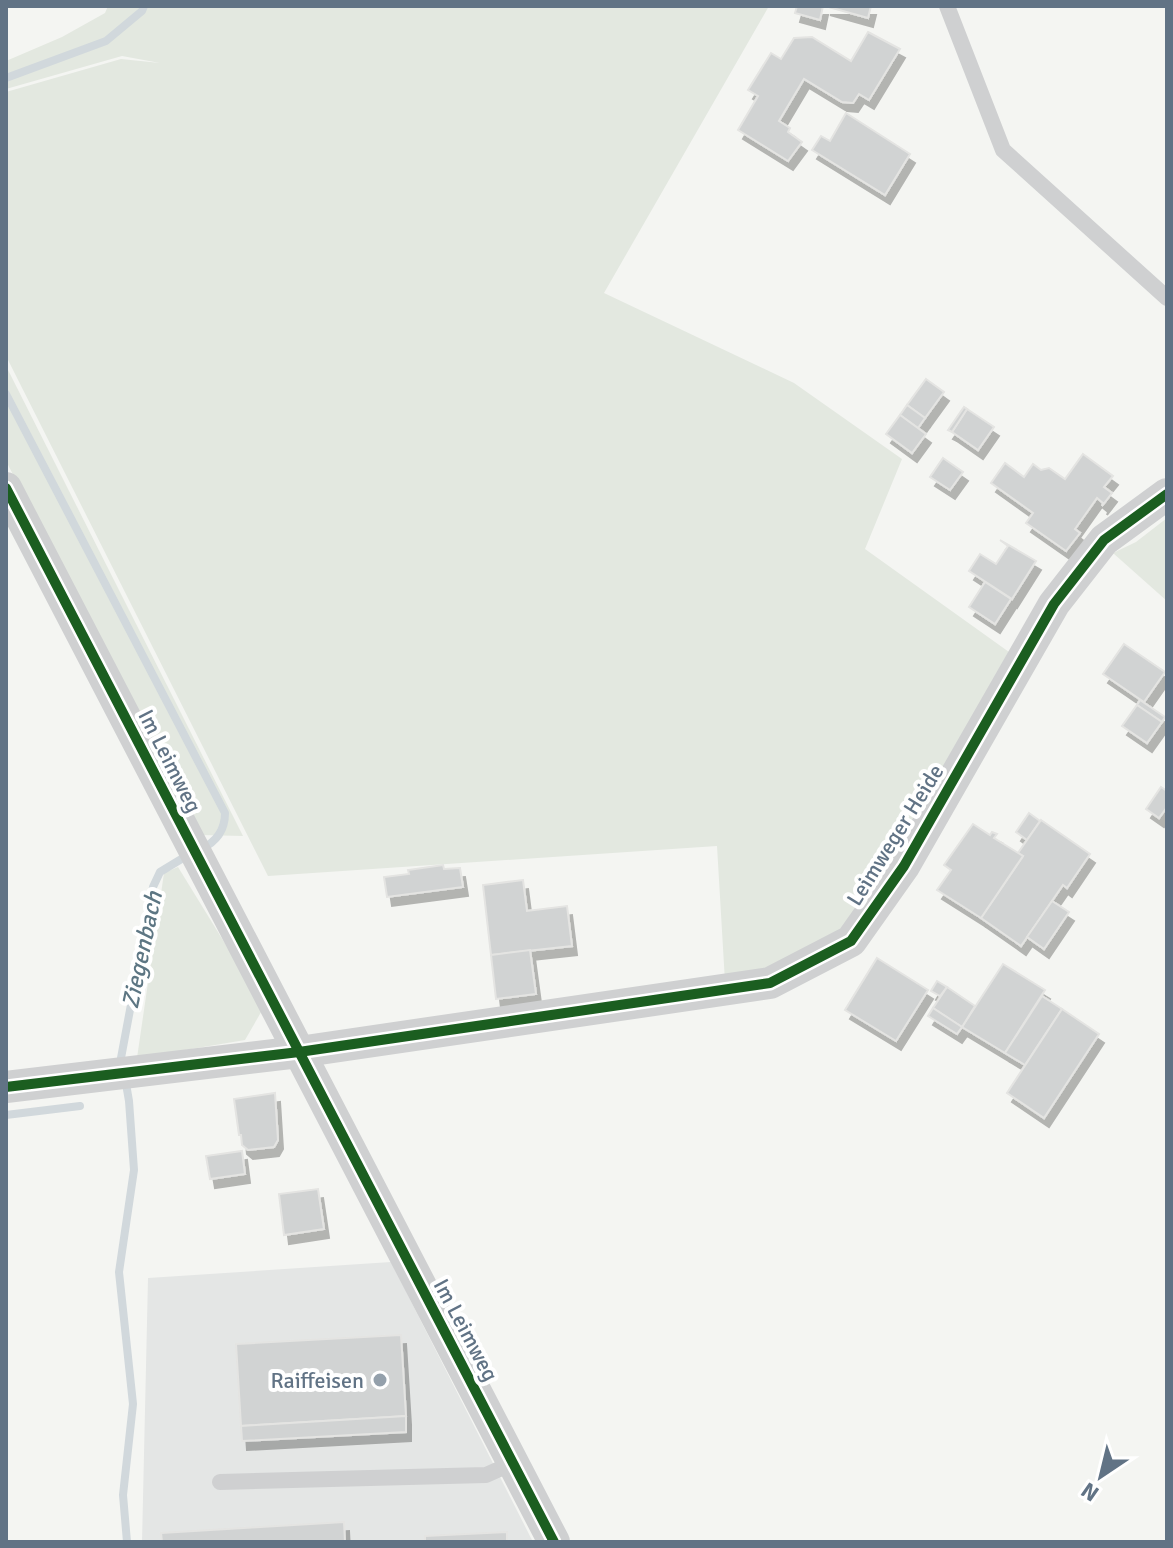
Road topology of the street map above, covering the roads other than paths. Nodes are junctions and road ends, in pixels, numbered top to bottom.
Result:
1 (947, 6) edge
2 (1167, 298) edge
3 (6, 488) edge
4 (1167, 494) edge
5 (299, 1052) junction
6 (6, 1087) edge
7 (513, 1463) junction
8 (220, 1482) dead end
9 (554, 1542) edge

1 - 2 lane
3 - 5 street, Im Leimweg
4 - 5 street, Leimweger Heide
5 - 6 street
5 - 7 street, Im Leimweg
7 - 8 lane
7 - 9 street, Im Leimweg

